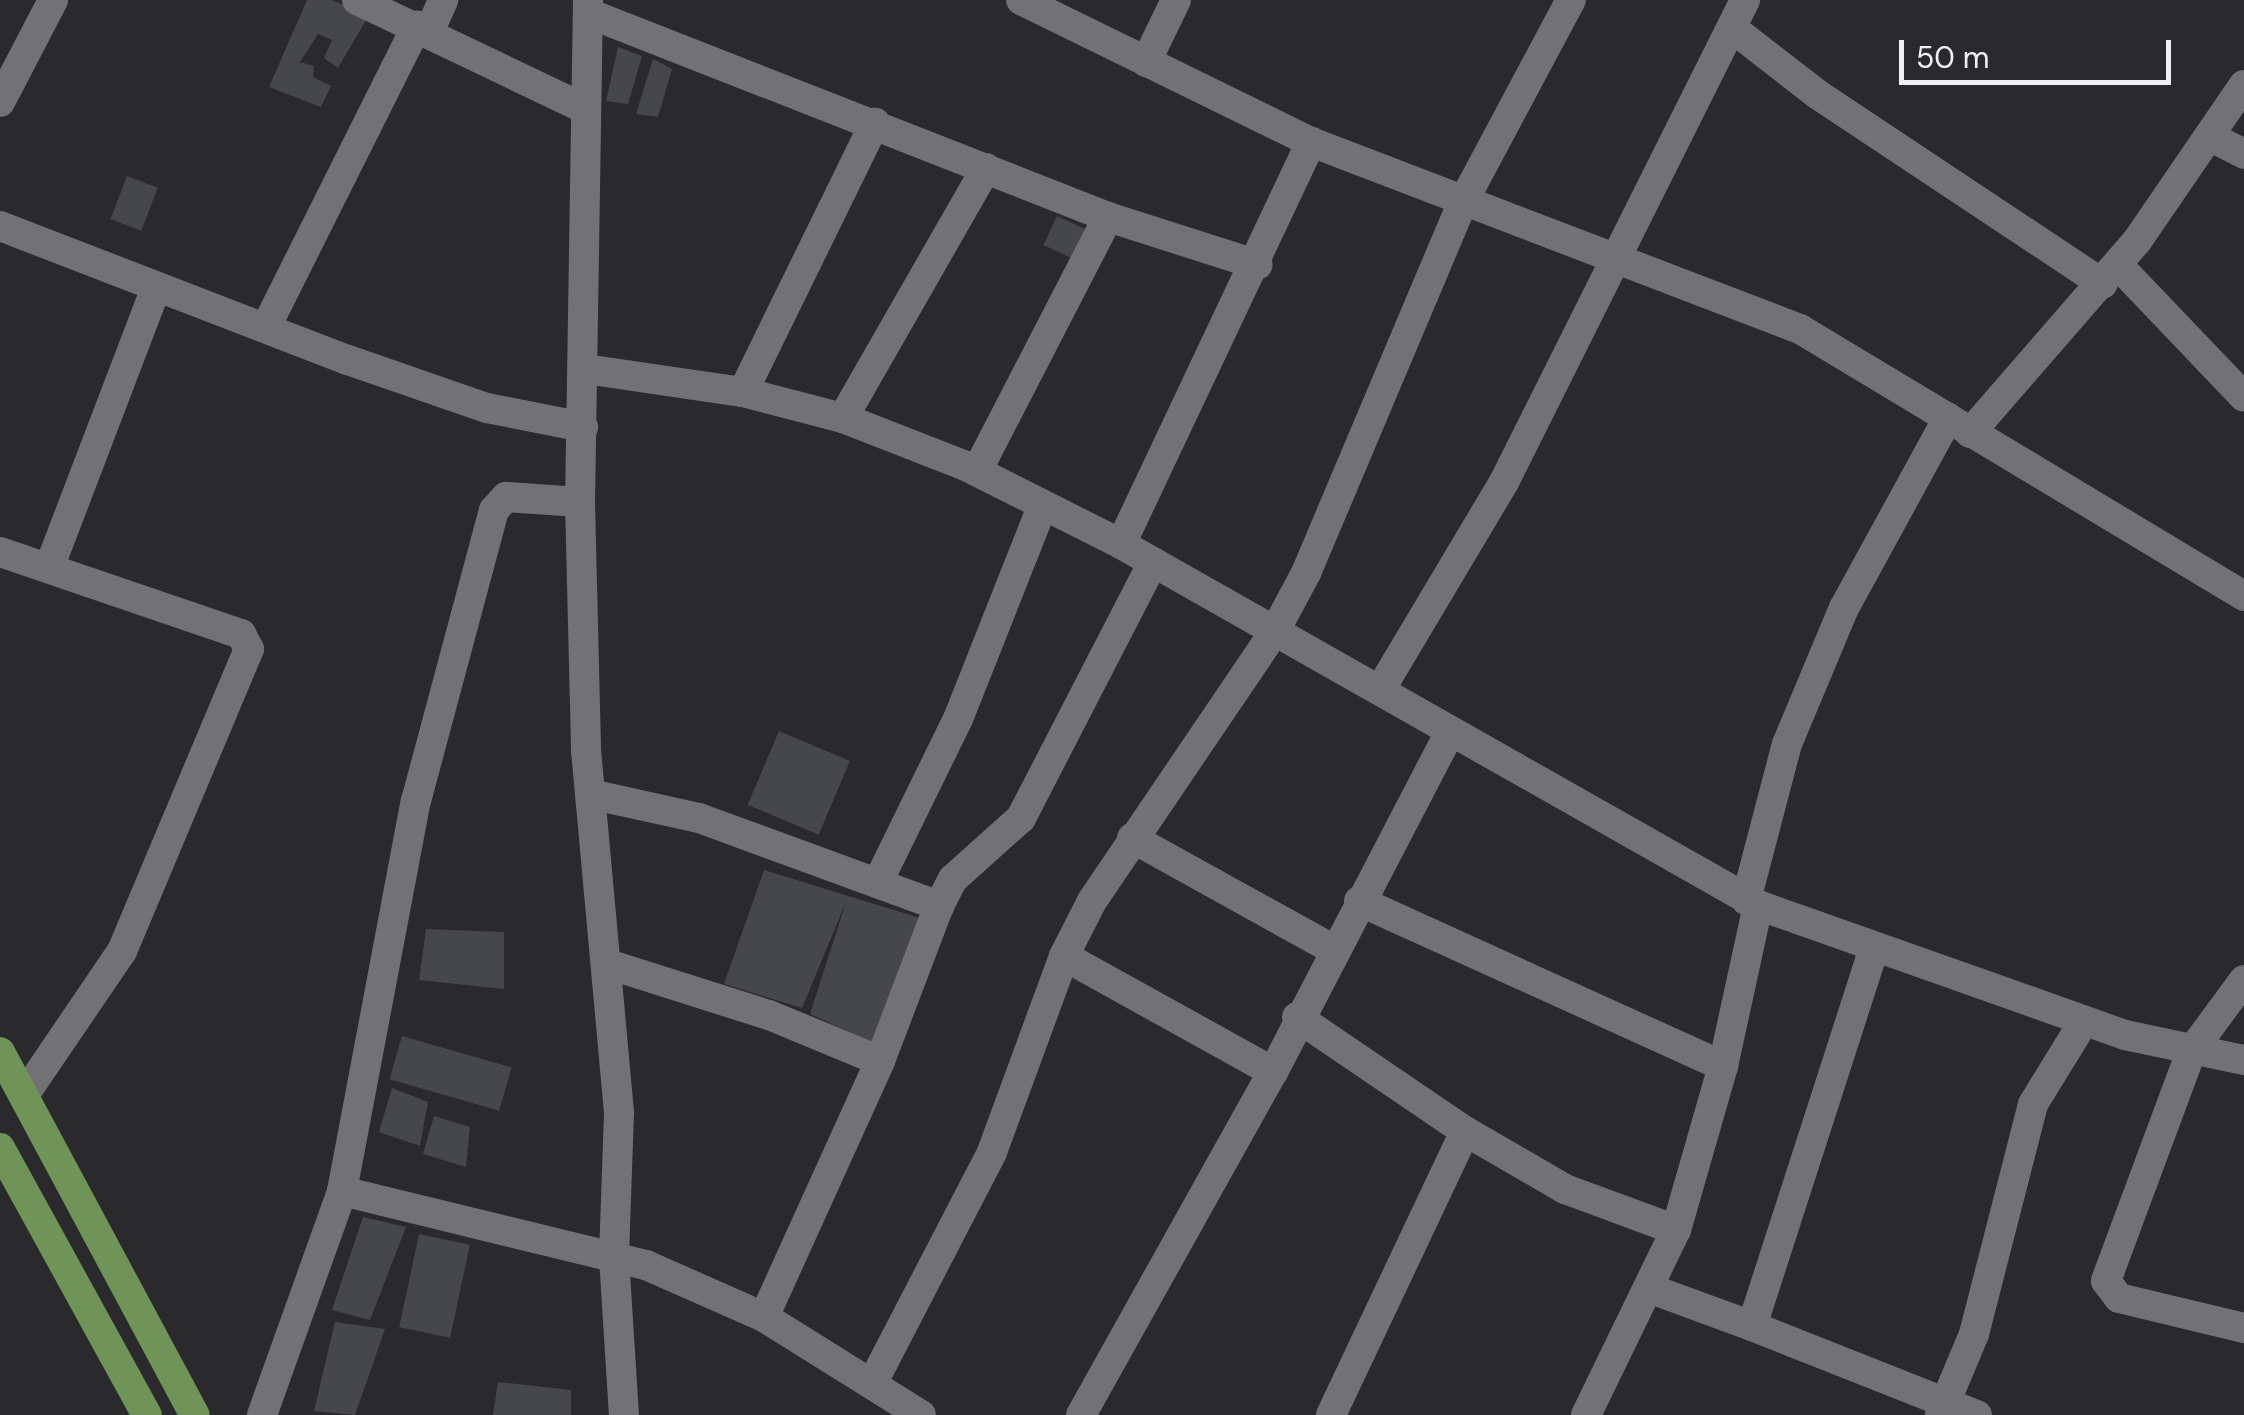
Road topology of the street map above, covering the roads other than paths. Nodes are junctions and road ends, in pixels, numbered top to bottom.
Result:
1 (54, 0) edge
2 (357, 0) edge
3 (443, 0) edge
4 (1021, 0) edge
5 (1176, 0) edge
6 (1571, 0) edge
7 (588, 7) edge
8 (1738, 14) edge
9 (423, 29) junction
10 (1146, 62) junction
11 (2244, 85) edge
12 (0, 102) edge
13 (584, 108) junction
14 (875, 124) junction
15 (2213, 138) junction
16 (1311, 142) junction
17 (2244, 154) edge
18 (986, 168) junction
19 (1463, 202) junction
20 (1108, 217) junction
21 (0, 226) edge
22 (1619, 261) junction
23 (1258, 264) junction
24 (2111, 274) junction
25 (156, 288) junction
26 (266, 325) junction
27 (585, 369) junction
28 (743, 392) junction
29 (2244, 396) edge
30 (843, 418) junction
31 (1959, 426) junction
32 (582, 428) junction
33 (977, 471) junction
34 (580, 502) junction
35 (1042, 507) junction
36 (1121, 544) junction
37 (0, 552) edge
38 (1153, 562) junction
39 (49, 568) junction
40 (2244, 596) edge
41 (1276, 631) junction
42 (1380, 690) junction
43 (1450, 732) junction
44 (590, 794) junction
45 (1132, 838) junction
46 (878, 882) junction
47 (1359, 901) junction
48 (1752, 902) junction
49 (939, 906) junction
50 (1874, 948) junction
51 (1334, 950) junction
52 (1064, 956) junction
53 (610, 966) junction
54 (2244, 980) edge
55 (1297, 1018) junction
56 (2084, 1021) junction
57 (0, 1052) edge
58 (2191, 1052) junction
59 (2244, 1060) edge
60 (880, 1061) junction
61 (1723, 1066) junction
62 (1272, 1072) junction
63 (24, 1094) junction
64 (1464, 1131) junction
65 (0, 1148) edge
66 (342, 1190) junction
67 (1676, 1230) junction
68 (614, 1257) junction
69 (1651, 1288) junction
70 (764, 1316) junction
71 (1752, 1326) junction
72 (2244, 1328) edge
73 (874, 1380) junction
74 (1942, 1409) edge
75 (147, 1415) edge
76 (195, 1415) edge
77 (262, 1415) edge
78 (624, 1415) edge
79 (921, 1415) edge
80 (1081, 1415) edge
81 (1331, 1415) edge
82 (1586, 1415) edge
83 (1977, 1415) edge

1 - 12 street
2 - 9 street
3 - 9 street
4 - 10 street
5 - 10 street
6 - 19 street
7 - 13 street
7 - 14 street
8 - 22 street
8 - 24 street
9 - 13 street
9 - 26 street
10 - 16 street
11 - 15 street
13 - 27 street
14 - 18 street
14 - 28 street
15 - 17 street
15 - 24 street
16 - 19 street
16 - 23 street
18 - 20 street
18 - 30 street
19 - 22 street
19 - 41 street
20 - 23 street
20 - 33 street
21 - 25 street
22 - 31 street
22 - 42 street
23 - 36 street
24 - 29 street
24 - 31 street
25 - 26 street
25 - 39 street
26 - 32 street
27 - 28 street
27 - 32 street
28 - 30 street
30 - 33 street
31 - 40 street
31 - 48 street
32 - 34 street
33 - 35 street
34 - 44 street
34 - 66 street
35 - 36 street
35 - 46 street
36 - 38 street
37 - 39 street
38 - 41 street
38 - 49 street
39 - 63 street
41 - 42 street
41 - 45 street
42 - 43 street
43 - 47 street
43 - 48 street
44 - 46 street
44 - 53 street
45 - 51 street
45 - 52 street
46 - 49 street
47 - 51 street
47 - 61 street
48 - 50 street
48 - 61 street
49 - 60 street
50 - 56 street
50 - 71 street
51 - 55 street
52 - 62 street
52 - 73 street
53 - 60 street
53 - 68 street
54 - 58 street
55 - 62 street
55 - 64 street
56 - 58 street
56 - 74 street
57 - 63 main road
58 - 59 street
58 - 72 street
60 - 70 street
61 - 67 street
62 - 80 street
63 - 76 main road
64 - 67 street
64 - 81 street
65 - 75 main road
66 - 68 street
66 - 77 street
67 - 69 street
68 - 70 street
68 - 78 street
69 - 71 street
69 - 82 street
70 - 73 street
71 - 74 street
73 - 79 street
74 - 83 street

